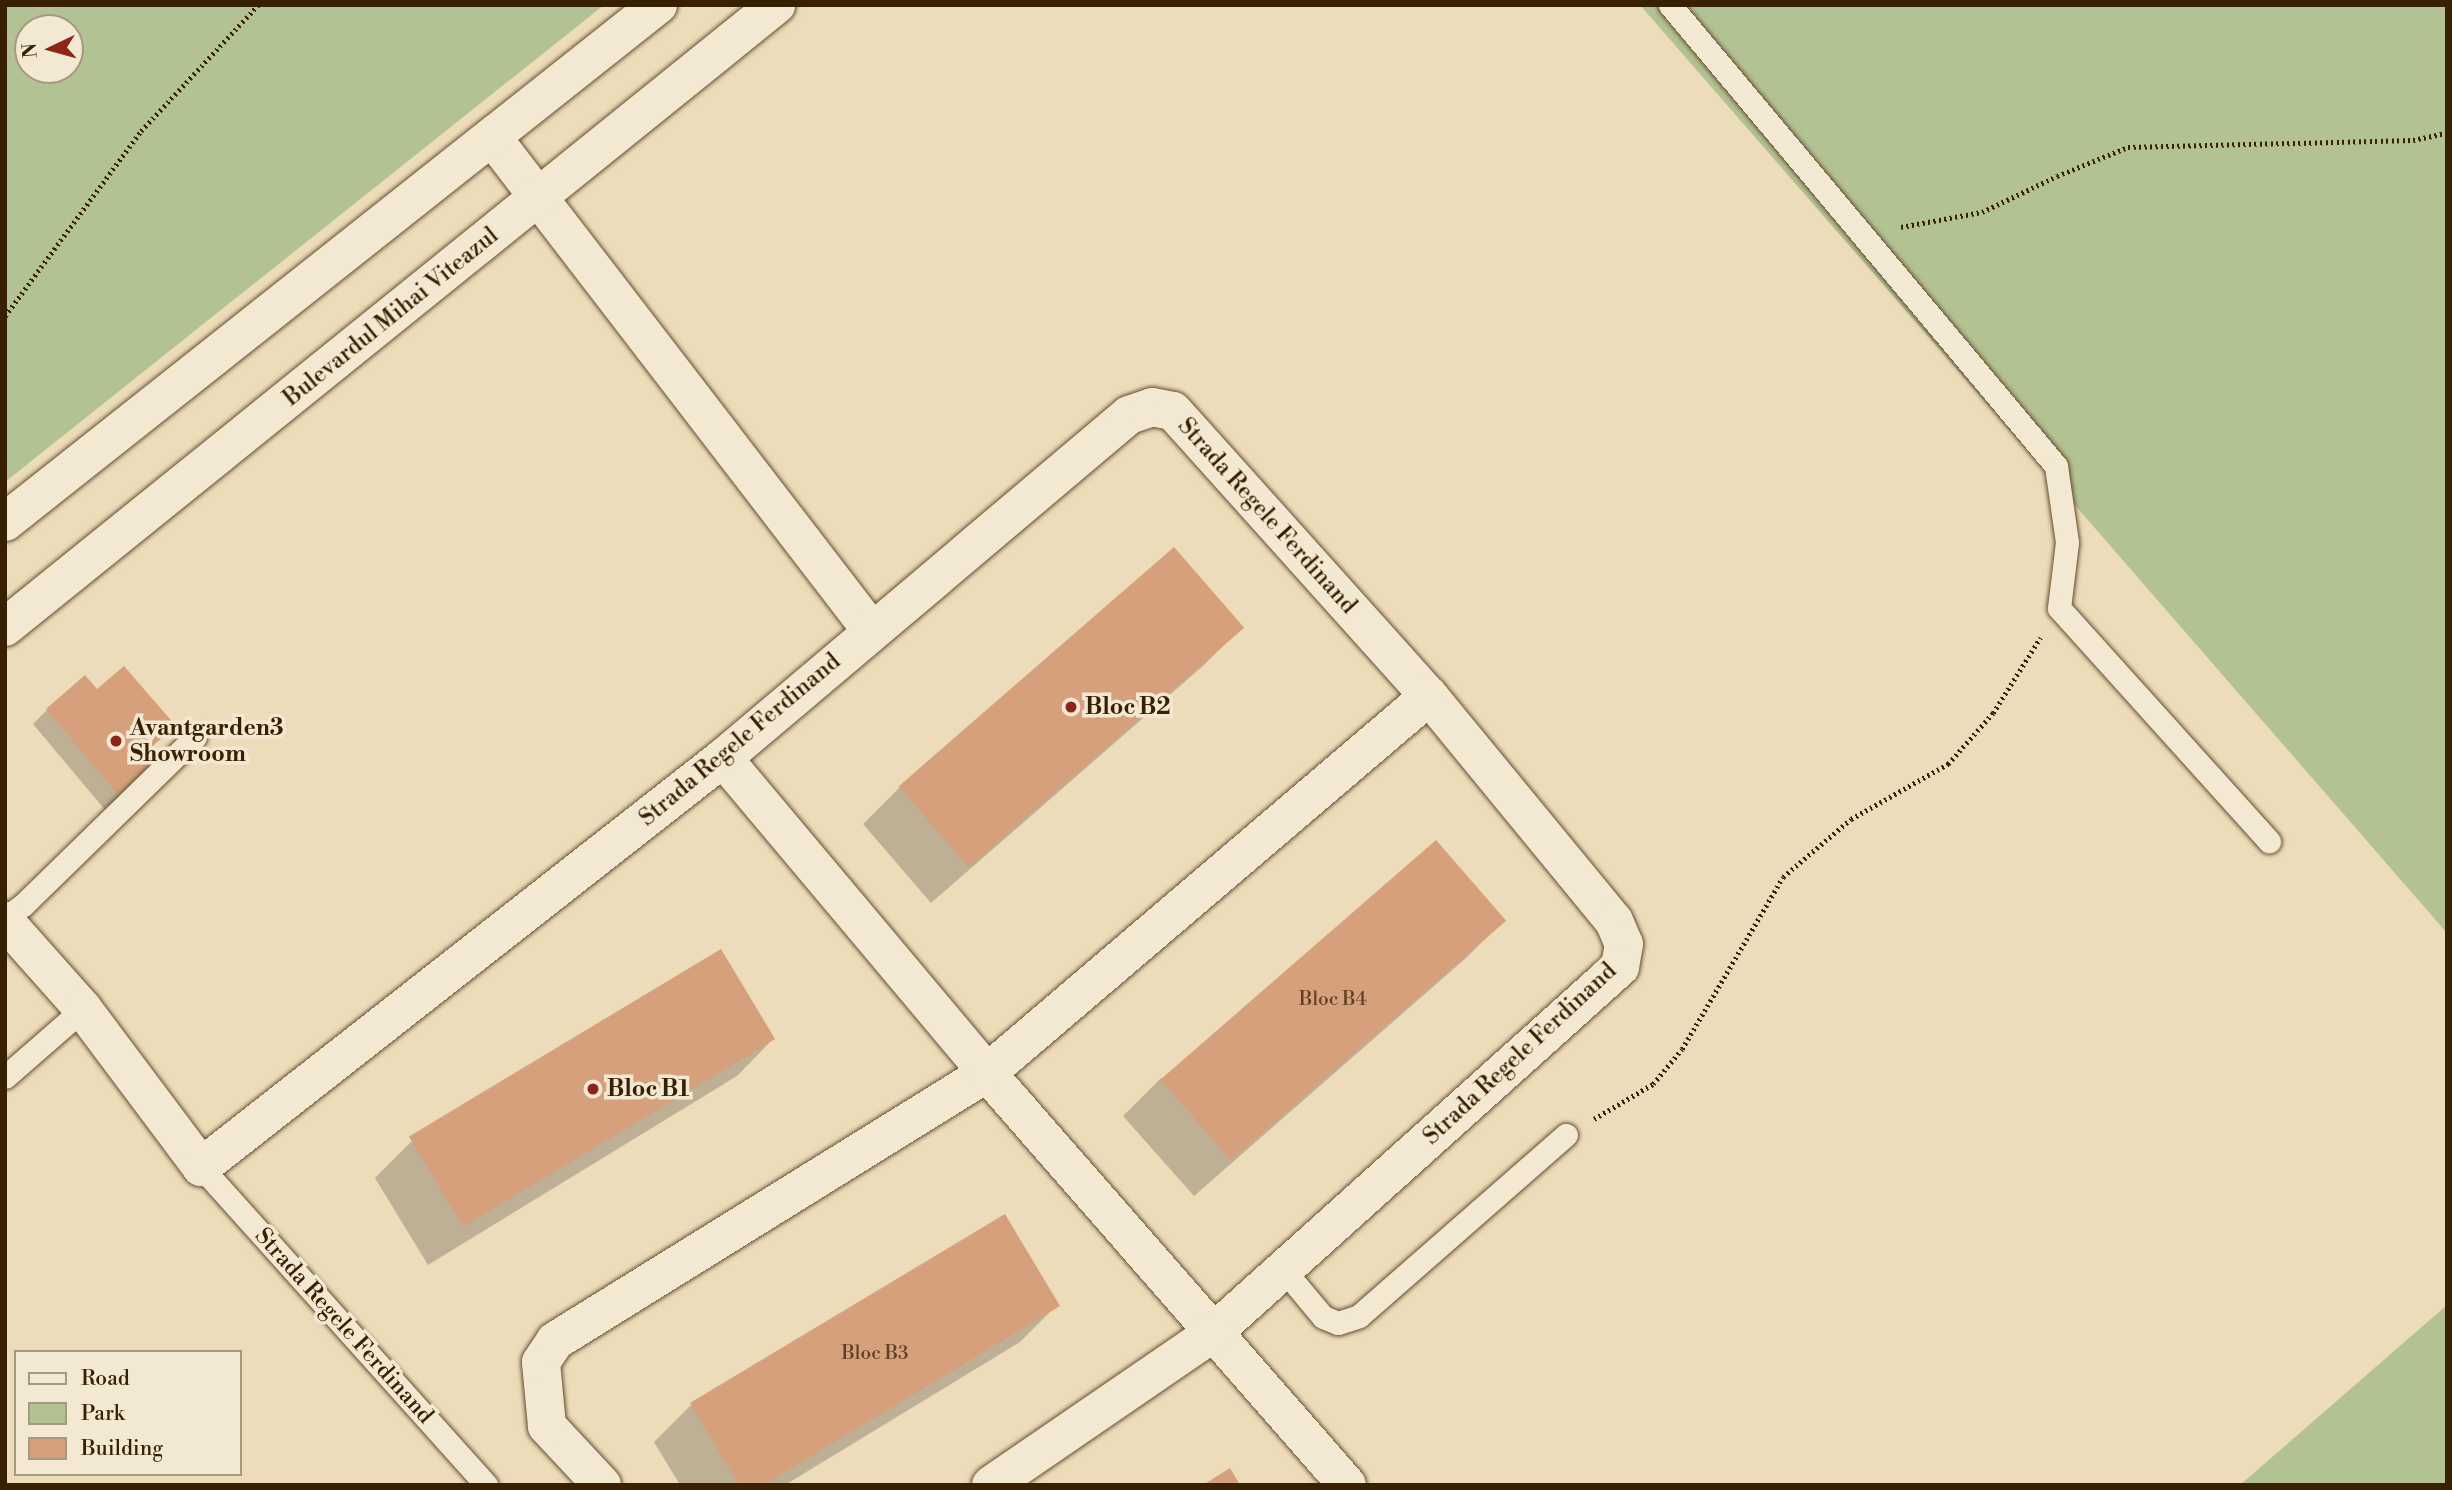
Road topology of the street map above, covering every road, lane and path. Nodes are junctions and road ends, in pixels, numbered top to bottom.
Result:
1 (258, 5) edge
2 (658, 5) edge
3 (776, 5) edge
4 (1670, 5) edge
5 (2447, 133) edge
6 (492, 137) junction
7 (538, 199) junction
8 (1862, 234) junction
9 (5, 316) edge
10 (5, 522) edge
11 (2059, 608) junction
12 (5, 627) edge
13 (871, 630) junction
14 (1429, 696) junction
15 (195, 737) dead end
16 (723, 758) junction
17 (2269, 841) dead end
18 (5, 919) edge
19 (83, 1009) junction
20 (987, 1073) junction
21 (5, 1077) edge
22 (1566, 1135) joint
23 (201, 1167) junction
24 (1283, 1269) junction
25 (1213, 1333) junction
26 (486, 1485) edge
27 (602, 1485) edge
28 (991, 1485) edge
29 (1347, 1485) edge

1 - 9 path
2 - 6 street
3 - 7 street, Bulevardul Mihai Viteazul
4 - 8 lane
5 - 8 path
6 - 7 street
6 - 10 street
7 - 12 street, Bulevardul Mihai Viteazul
7 - 13 street
8 - 11 lane
11 - 17 lane
11 - 22 path
13 - 14 street, Strada Regele Ferdinand
13 - 16 street, Strada Regele Ferdinand
14 - 20 street
14 - 24 street, Strada Regele Ferdinand
15 - 18 lane
16 - 20 street
16 - 23 street, Strada Regele Ferdinand
18 - 19 street, Strada Regele Ferdinand
19 - 21 lane
19 - 23 street, Strada Regele Ferdinand
20 - 25 street
20 - 27 street
22 - 24 lane
23 - 26 lane, Strada Regele Ferdinand
24 - 25 street, Strada Regele Ferdinand
25 - 28 street, Strada Regele Ferdinand
25 - 29 street

